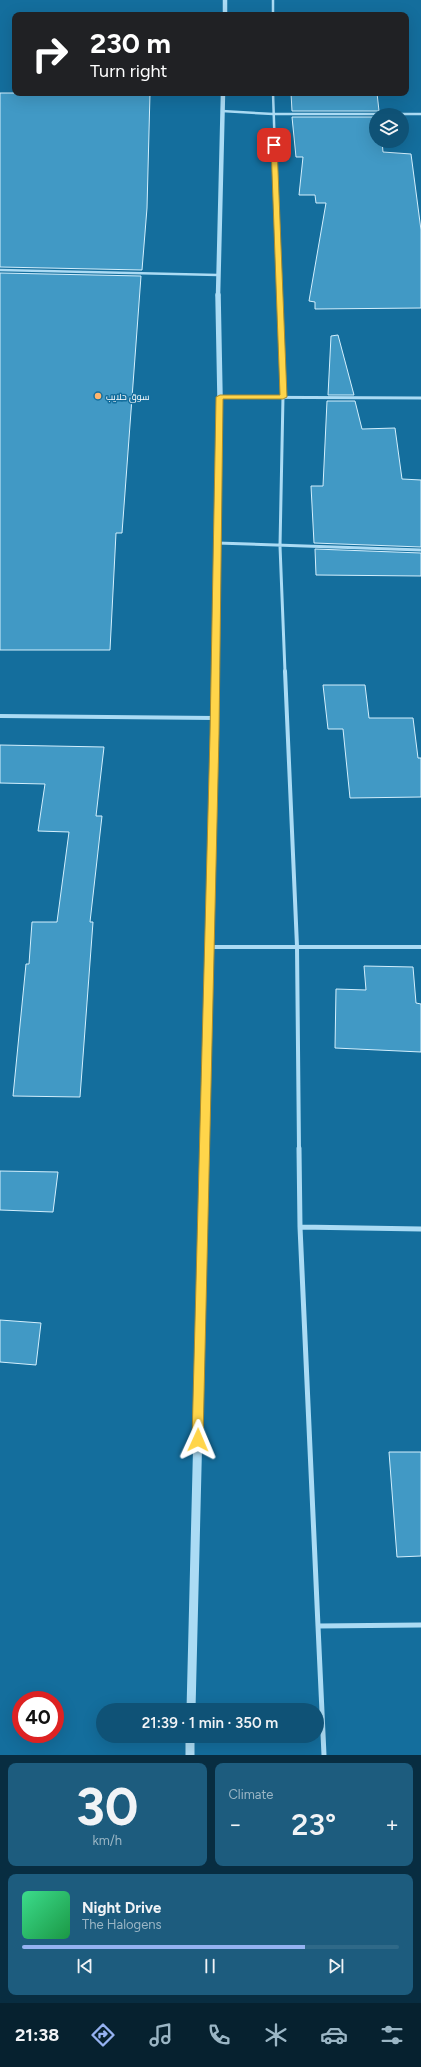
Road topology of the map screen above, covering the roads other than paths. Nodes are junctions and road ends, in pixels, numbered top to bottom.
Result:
1 (225, 0) edge
2 (272, 0) edge
3 (225, 12) edge
4 (273, 12) edge
5 (223, 96) edge
6 (273, 96) edge
7 (222, 111) junction
8 (273, 114) junction
9 (421, 114) edge
10 (0, 270) edge
11 (218, 275) junction
12 (220, 397) junction
13 (283, 397) junction
14 (421, 398) edge
15 (217, 543) junction
16 (280, 546) junction
17 (421, 550) edge
18 (0, 716) edge
19 (215, 718) junction
20 (297, 946) junction
21 (209, 947) junction
22 (421, 947) edge
23 (300, 1227) junction
24 (421, 1229) edge
25 (421, 1625) edge
26 (318, 1626) junction
27 (191, 1703) edge
28 (190, 1743) edge
29 (190, 1755) edge
30 (324, 1755) edge

1 - 3 street
2 - 4 street
5 - 7 street
6 - 8 street
7 - 8 street
7 - 11 street
8 - 9 street
8 - 13 street
10 - 11 street
11 - 12 street
12 - 13 street
12 - 15 street
13 - 14 street
13 - 16 street
15 - 16 street
15 - 19 street
16 - 17 street
16 - 20 street
18 - 19 street
19 - 21 street
20 - 21 street
20 - 22 street
20 - 23 street
21 - 27 street
23 - 24 street
23 - 26 street
25 - 26 street
26 - 30 street
28 - 29 street

